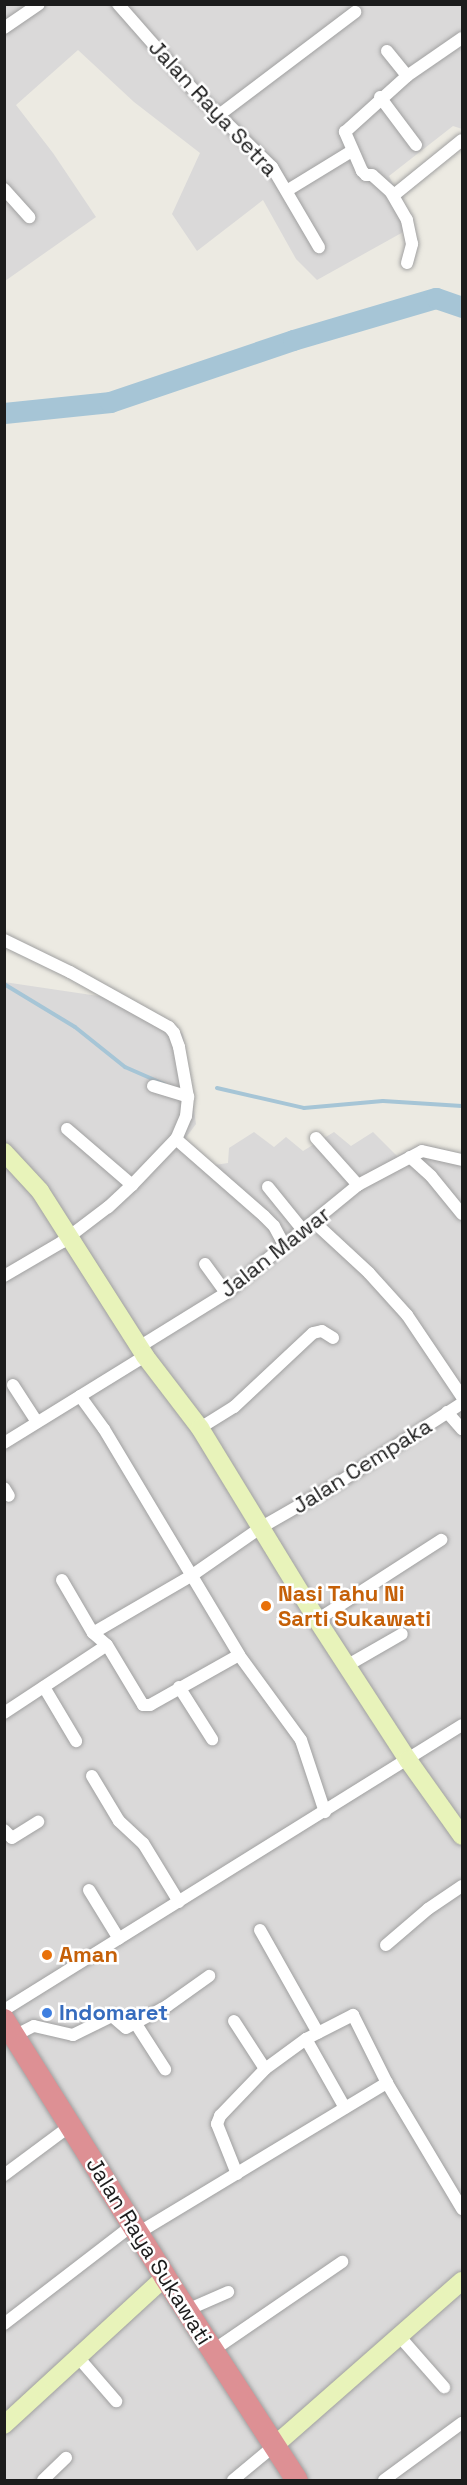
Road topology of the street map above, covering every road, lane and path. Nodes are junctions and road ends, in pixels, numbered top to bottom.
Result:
1 (39, 4) edge
2 (118, 4) edge
3 (355, 12) dead end
4 (4, 28) edge
5 (462, 38) edge
6 (387, 51) dead end
7 (407, 76) junction
8 (380, 98) junction
9 (219, 115) junction
10 (462, 140) edge
11 (416, 145) dead end
12 (352, 151) junction
13 (4, 189) edge
14 (288, 190) junction
15 (394, 195) junction
16 (29, 217) dead end
17 (319, 247) dead end
18 (407, 263) dead end
19 (4, 940) edge
20 (153, 1086) dead end
21 (188, 1097) junction
22 (67, 1129) dead end
23 (316, 1138) dead end
24 (176, 1139) junction
25 (4, 1152) edge
26 (410, 1156) junction
27 (462, 1160) edge
28 (132, 1185) junction
29 (358, 1185) junction
30 (268, 1187) dead end
31 (462, 1214) edge
32 (314, 1222) junction
33 (302, 1229) junction
34 (70, 1236) junction
35 (284, 1245) junction
36 (205, 1264) dead end
37 (4, 1276) edge
38 (226, 1293) junction
39 (333, 1338) dead end
40 (142, 1352) junction
41 (13, 1385) dead end
42 (80, 1396) junction
43 (462, 1397) edge
44 (462, 1402) edge
45 (447, 1412) junction
46 (36, 1422) junction
47 (200, 1428) junction
48 (462, 1430) edge
49 (4, 1443) edge
50 (260, 1528) junction
51 (441, 1540) dead end
52 (190, 1576) junction
53 (62, 1580) dead end
54 (318, 1620) junction
55 (93, 1633) junction
56 (402, 1634) dead end
57 (107, 1645) junction
58 (239, 1655) junction
59 (348, 1665) junction
60 (44, 1687) junction
61 (179, 1687) junction
62 (4, 1713) edge
63 (462, 1725) edge
64 (212, 1739) dead end
65 (76, 1741) dead end
66 (408, 1760) junction
67 (92, 1776) dead end
68 (325, 1812) junction
69 (38, 1822) dead end
70 (4, 1830) edge
71 (462, 1836) edge
72 (462, 1886) edge
73 (89, 1890) dead end
74 (179, 1902) junction
75 (260, 1929) dead end
76 (119, 1939) junction
77 (386, 1945) dead end
78 (209, 1976) dead end
79 (4, 2010) edge
80 (234, 2021) dead end
81 (136, 2025) junction
82 (9, 2028) edge
83 (318, 2032) junction
84 (306, 2039) junction
85 (165, 2069) dead end
86 (265, 2069) junction
87 (387, 2083) junction
88 (345, 2108) junction
89 (70, 2126) junction
90 (237, 2174) junction
91 (4, 2175) edge
92 (462, 2209) edge
93 (136, 2228) junction
94 (342, 2262) dead end
95 (165, 2277) junction
96 (462, 2281) edge
97 (228, 2292) dead end
98 (187, 2310) junction
99 (4, 2324) edge
100 (400, 2337) junction
101 (212, 2352) junction
102 (77, 2356) junction
103 (444, 2386) dead end
104 (116, 2401) dead end
105 (462, 2423) edge
106 (4, 2425) edge
107 (274, 2446) junction
108 (66, 2458) dead end
109 (43, 2481) edge
110 (233, 2481) edge
111 (297, 2481) edge
112 (384, 2481) edge

1 - 4 street
2 - 9 street, Jalan Raya Setra
3 - 9 street
5 - 7 street
6 - 7 street
7 - 8 street
8 - 11 street
8 - 12 street
9 - 14 street, Jalan Raya Setra
10 - 15 street
12 - 14 street
12 - 15 street
13 - 16 street
14 - 17 street, Jalan Raya Setra
15 - 18 street
19 - 21 street
20 - 21 street
21 - 24 street
22 - 28 street
23 - 29 street
24 - 28 street
24 - 35 street
25 - 34 street
26 - 27 street
26 - 29 street, Jalan Mawar
26 - 31 street
28 - 34 street
29 - 32 street, Jalan Mawar
30 - 33 street
32 - 33 street, Jalan Mawar
32 - 43 street
33 - 35 street, Jalan Mawar
34 - 37 street
34 - 40 street
35 - 38 street, Jalan Mawar
36 - 38 street
38 - 40 street, Jalan Mawar
39 - 47 street
40 - 42 street, Jalan Mawar
40 - 47 street
41 - 46 street
42 - 46 street, Jalan Mawar
42 - 52 street
44 - 45 street, Jalan Cempaka
45 - 48 street
45 - 50 street, Jalan Cempaka
46 - 49 street, Jalan Mawar
47 - 50 street
50 - 52 street, Jalan Cempaka
50 - 54 street
51 - 54 street
52 - 55 street, Jalan Cempaka
52 - 58 street
53 - 55 street
54 - 59 street
55 - 57 street
56 - 59 street
57 - 60 street
57 - 61 street
58 - 61 street
58 - 68 street
59 - 66 street
60 - 62 street
60 - 65 street
61 - 64 street
63 - 66 street
66 - 68 street
66 - 71 street
67 - 74 street
68 - 74 street
69 - 70 street
72 - 77 street
73 - 76 street
74 - 76 street
75 - 83 street
76 - 79 street
78 - 81 street
80 - 86 street
81 - 82 street
81 - 85 street
82 - 89 highway, Jalan Raya Sukawati
83 - 84 street
83 - 87 street
84 - 86 street
84 - 88 street
86 - 90 street
87 - 88 street
87 - 92 street
88 - 90 street
89 - 91 street
89 - 93 highway, Jalan Raya Sukawati
90 - 93 street
93 - 95 highway, Jalan Raya Sukawati
93 - 99 street
94 - 101 street
95 - 98 highway, Jalan Raya Sukawati
95 - 102 street
96 - 100 street
97 - 98 street
98 - 101 highway, Jalan Raya Sukawati
100 - 103 street
100 - 107 street
101 - 107 highway, Jalan Raya Sukawati
102 - 104 street
102 - 106 street
105 - 112 street
107 - 110 street
107 - 111 highway, Jalan Raya Sukawati
108 - 109 street

